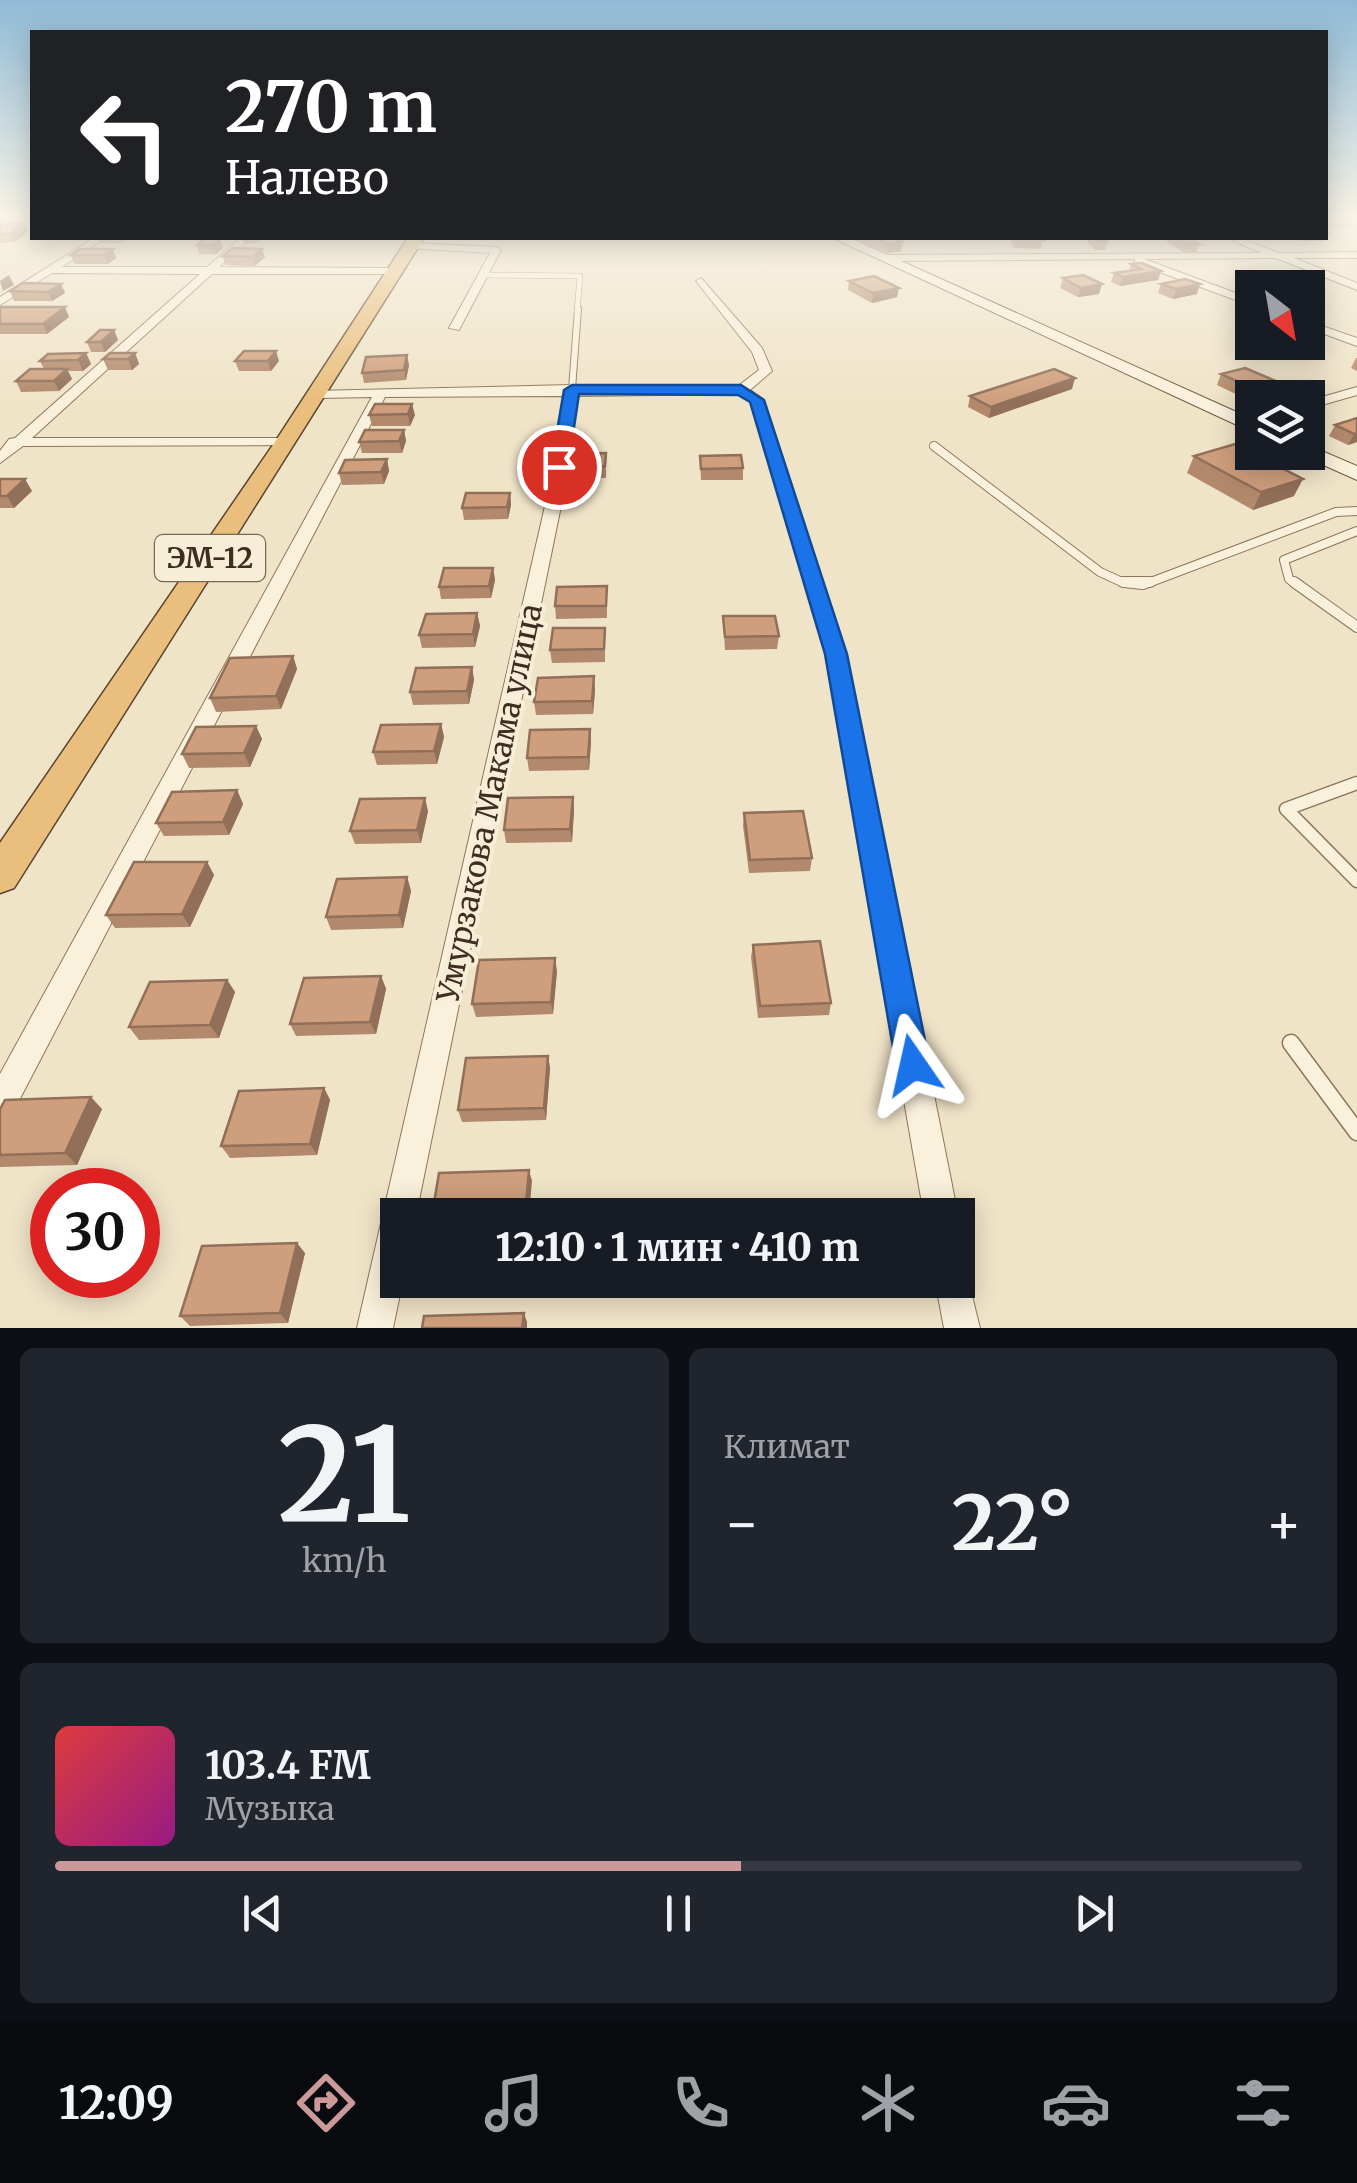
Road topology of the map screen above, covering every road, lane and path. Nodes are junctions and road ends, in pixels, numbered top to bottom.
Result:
1 (37, 277) edge
2 (199, 277) edge
3 (388, 277) edge
4 (481, 277) edge
5 (580, 277) edge
6 (928, 277) edge
7 (1182, 277) edge
8 (1332, 277) edge
9 (702, 281) dead end
10 (1357, 287) edge
11 (1235, 297) edge
12 (2, 300) edge
13 (455, 328) dead end
14 (1325, 330) edge
15 (1357, 342) edge
16 (572, 390) junction
17 (741, 390) junction
18 (1357, 390) edge
19 (381, 393) junction
20 (317, 394) junction
21 (1325, 400) edge
22 (1235, 417) edge
23 (0, 442) edge
24 (20, 442) junction
25 (288, 442) junction
26 (934, 446) dead end
27 (0, 459) edge
28 (1325, 460) edge
29 (1357, 474) edge
30 (1357, 511) edge
31 (1357, 531) edge
32 (1357, 627) edge
33 (1357, 783) edge
34 (0, 876) edge
35 (1357, 881) edge
36 (1291, 1043) dead end
37 (0, 1105) edge
38 (1357, 1132) edge
39 (403, 1198) edge
40 (938, 1198) edge
41 (382, 1298) edge
42 (956, 1298) edge
43 (375, 1328) edge
44 (962, 1328) edge

1 - 12 street
2 - 24 street
3 - 20 highway, ЭМ-12
4 - 13 street
5 - 16 lane
6 - 22 main road
7 - 11 street
8 - 10 street
9 - 17 street
14 - 15 street
16 - 17 street
16 - 19 street
16 - 39 street, Умурзакова Макама улица
17 - 40 street
18 - 21 street
19 - 20 street
19 - 37 street
20 - 25 highway, ЭМ-12
23 - 24 street
24 - 25 street
24 - 27 street
25 - 34 highway, ЭМ-12
26 - 30 lane
28 - 29 main road
31 - 32 lane
33 - 35 lane
36 - 38 lane
41 - 43 street
42 - 44 street

